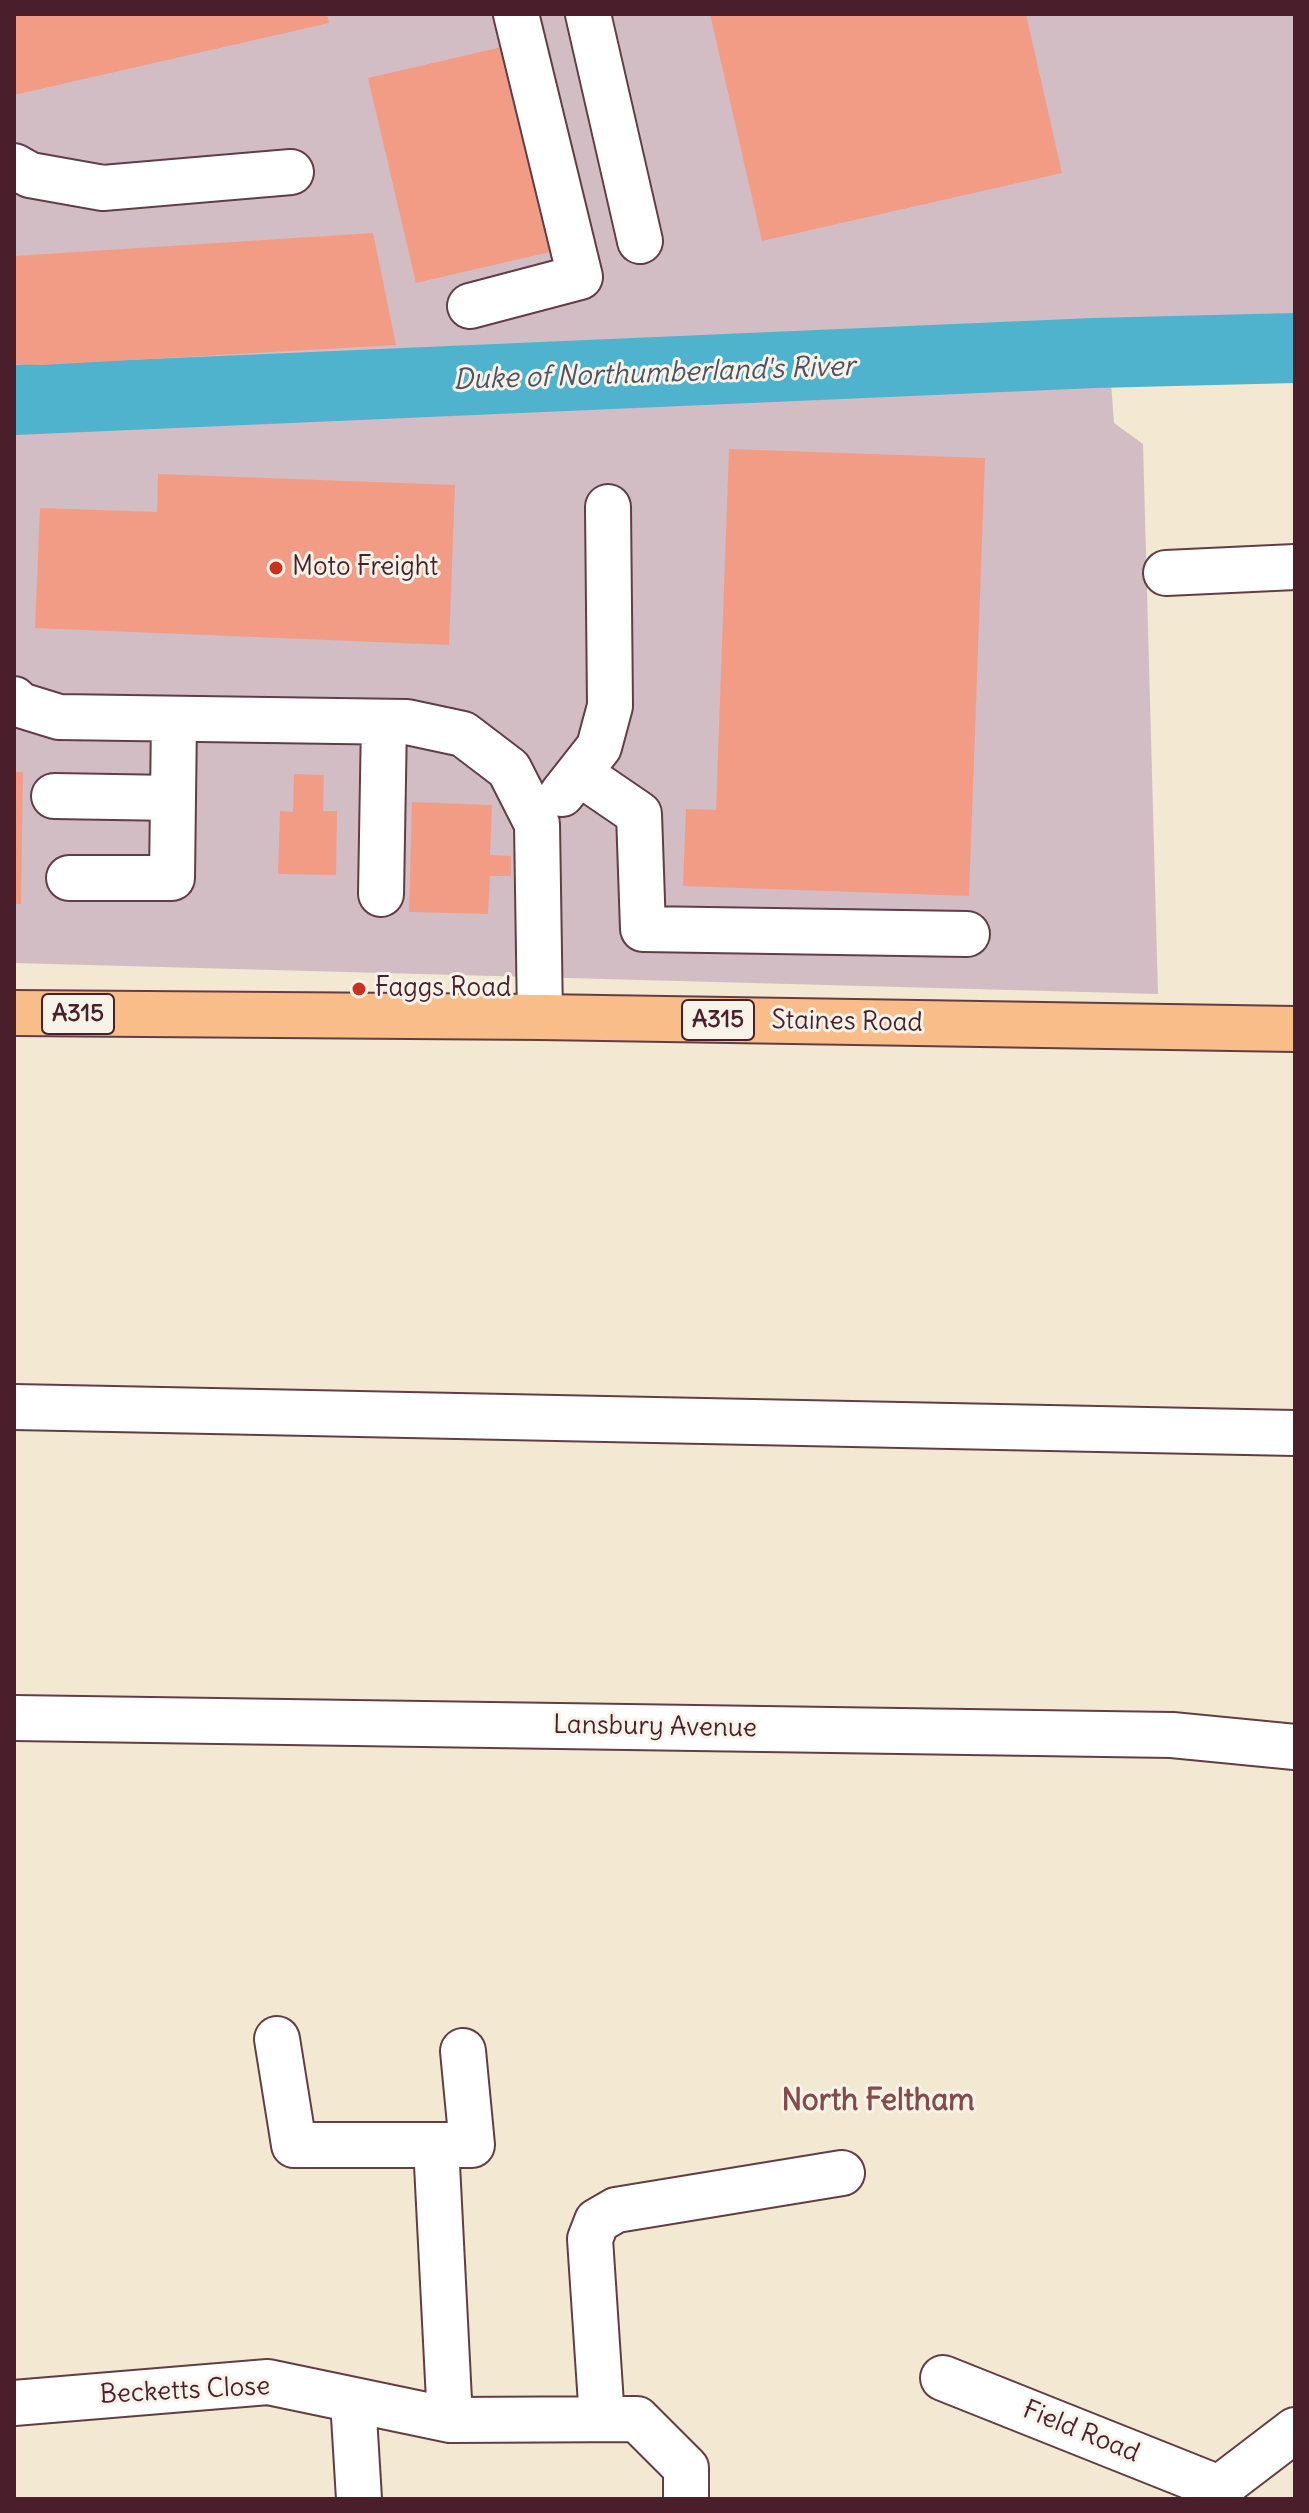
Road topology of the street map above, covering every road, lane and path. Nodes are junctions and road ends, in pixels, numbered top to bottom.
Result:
1 (516, 14) edge
2 (588, 14) edge
3 (14, 166) edge
4 (291, 172) dead end
5 (640, 241) dead end
6 (470, 306) dead end
7 (608, 507) dead end
8 (1295, 567) edge
9 (1166, 573) dead end
10 (14, 699) edge
11 (174, 719) junction
12 (384, 722) junction
13 (579, 773) junction
14 (54, 796) dead end
15 (173, 798) junction
16 (537, 824) junction
17 (69, 878) dead end
18 (381, 894) dead end
19 (967, 934) dead end
20 (14, 1013) edge
21 (540, 1017) junction
22 (1295, 1029) edge
23 (14, 1407) edge
24 (1295, 1433) edge
25 (14, 1718) edge
26 (1295, 1747) edge
27 (277, 2039) dead end
28 (463, 2051) dead end
29 (436, 2145) junction
30 (842, 2173) dead end
31 (943, 2378) dead end
32 (353, 2400) junction
33 (14, 2403) edge
34 (602, 2419) junction
35 (450, 2420) junction
36 (1295, 2430) edge
37 (1217, 2494) edge
38 (359, 2499) edge
39 (686, 2499) edge

1 - 6 street
2 - 5 street
3 - 4 street
7 - 13 street
8 - 9 street
10 - 11 street
11 - 12 street
11 - 15 street
12 - 16 street
12 - 18 street
13 - 16 street
13 - 19 street
14 - 15 street
15 - 17 street
16 - 21 street
20 - 21 main road, Staines Road / A315
21 - 22 main road, Staines Road / A315
23 - 24 street
25 - 26 street, Lansbury Avenue
27 - 29 street
28 - 29 street
29 - 35 street
30 - 34 street
31 - 37 street, Field Road
32 - 33 street, Becketts Close
32 - 35 street, Becketts Close
32 - 38 street
34 - 35 street, Becketts Close
34 - 39 street, Becketts Close
36 - 37 street, Field Road

